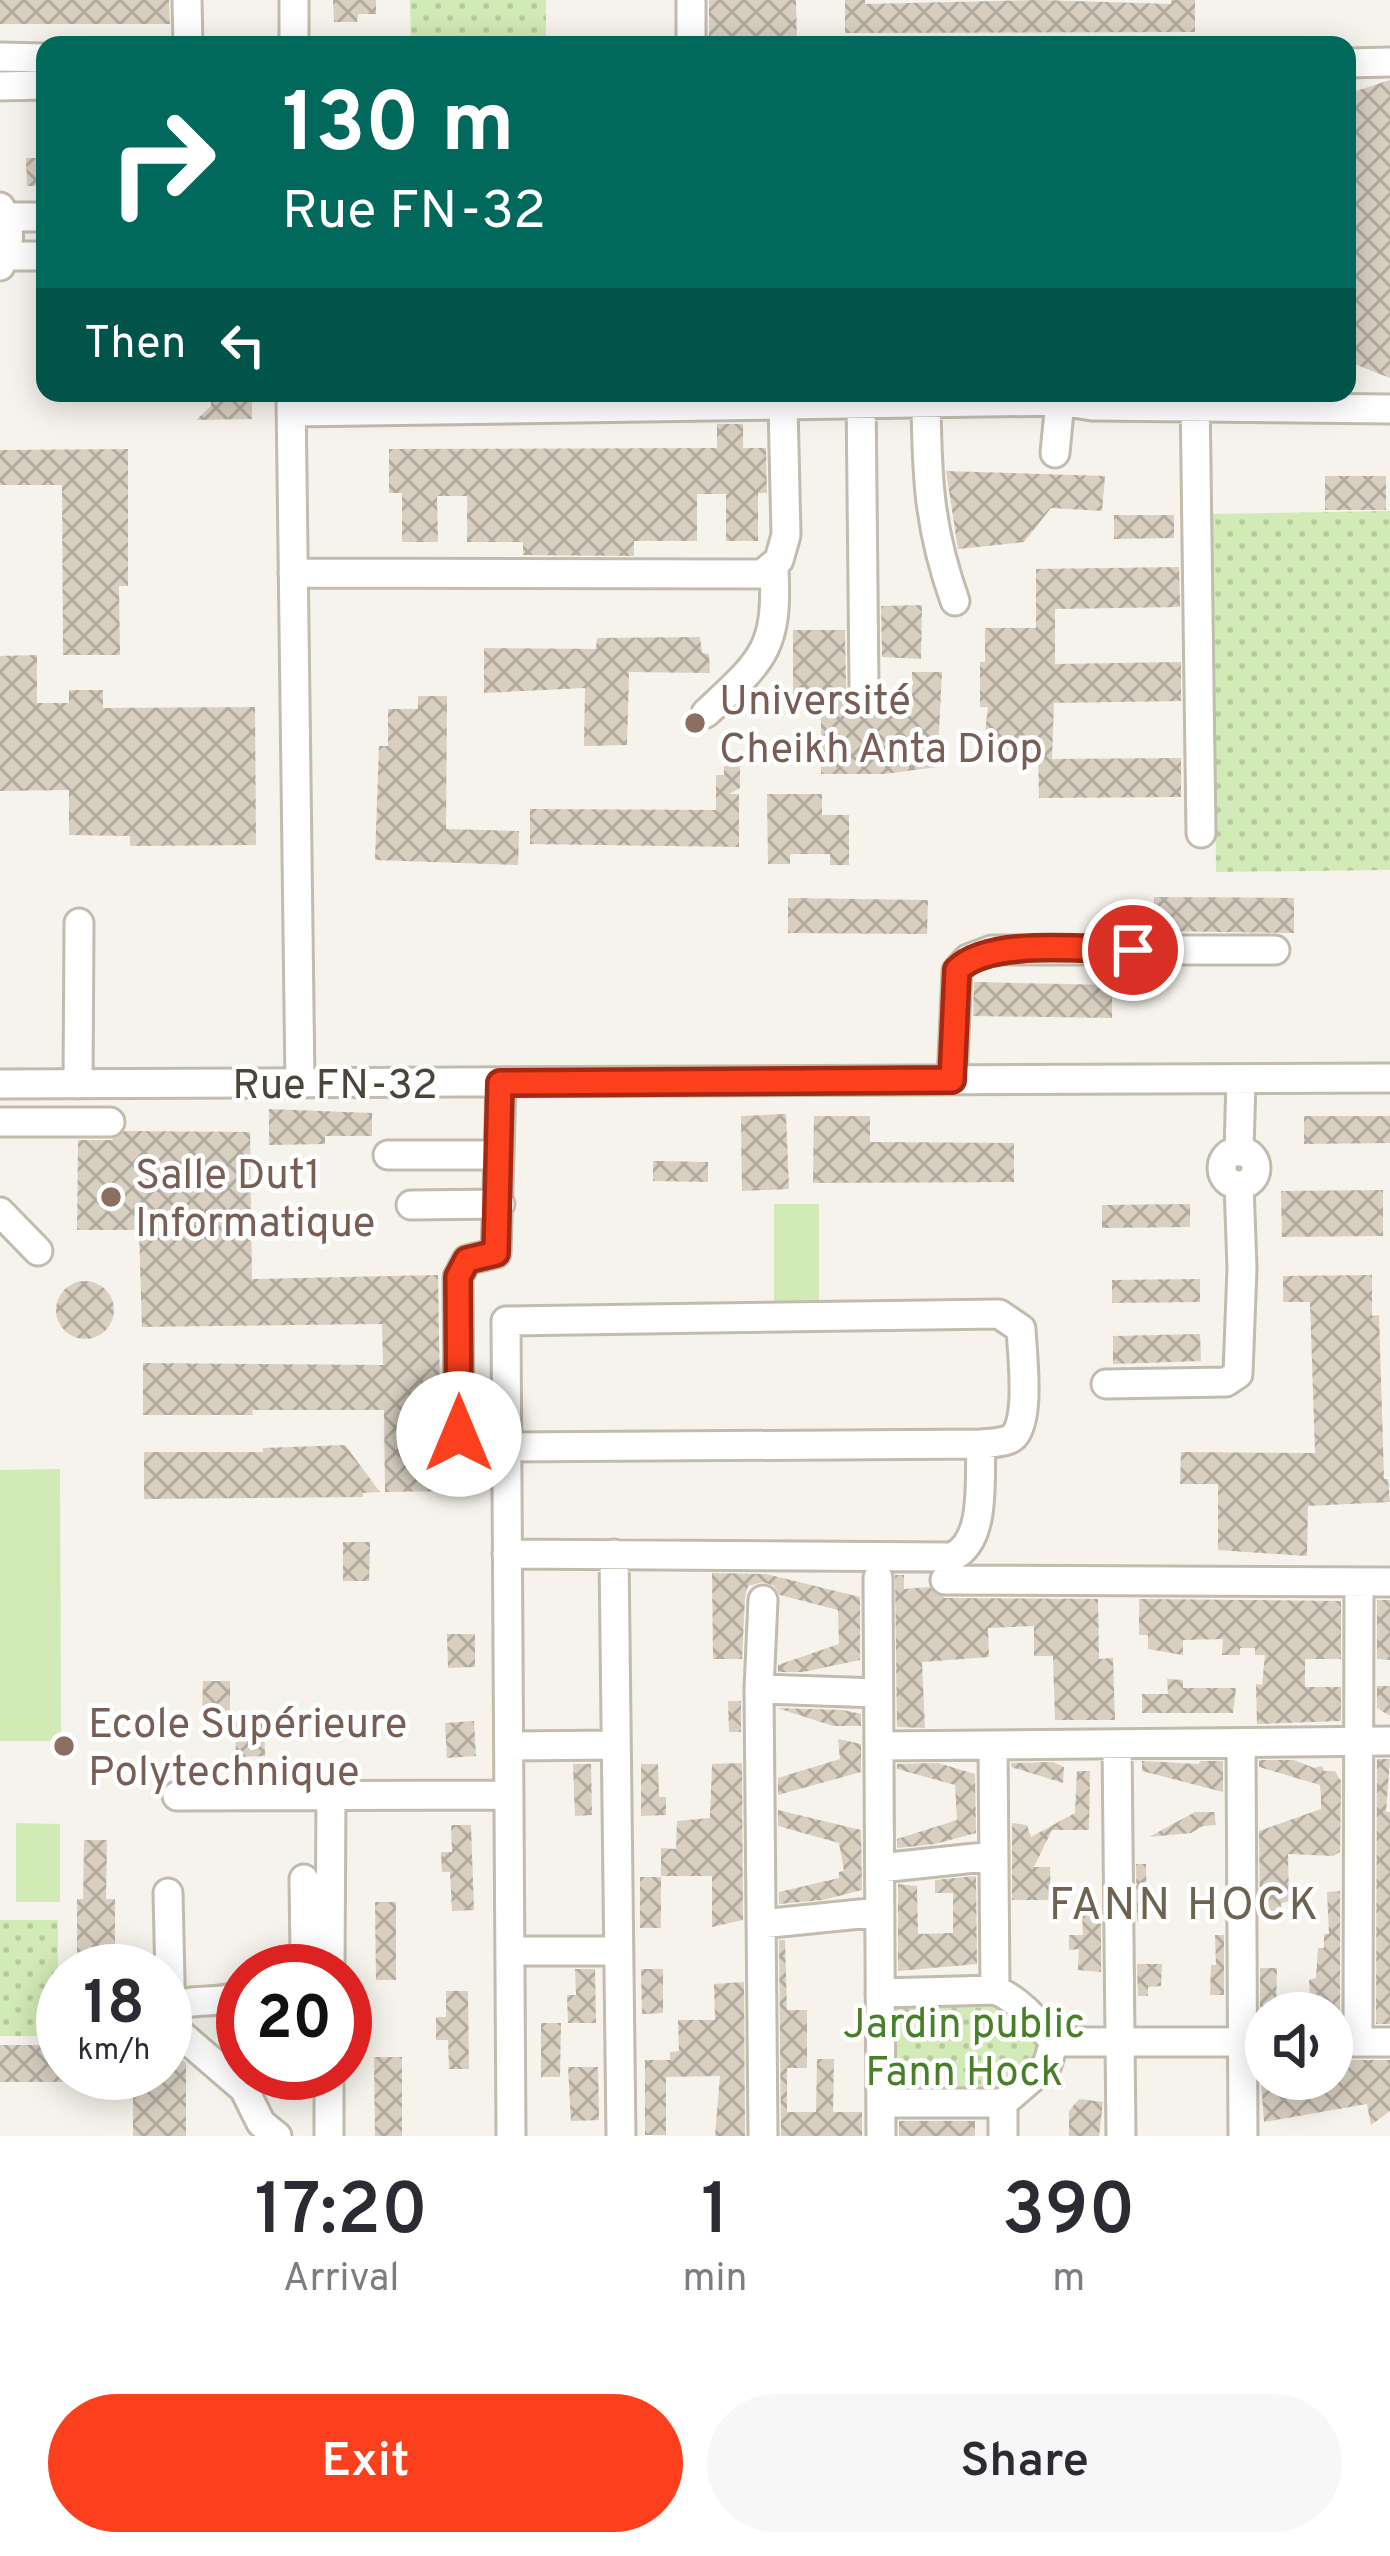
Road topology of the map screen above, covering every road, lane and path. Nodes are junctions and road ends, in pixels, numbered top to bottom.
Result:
1 (187, 0) edge
2 (294, 0) edge
3 (691, 0) edge
4 (188, 36) edge
5 (295, 36) edge
6 (692, 36) edge
7 (0, 57) edge
8 (36, 58) edge
9 (1390, 62) edge
10 (1356, 63) edge
11 (36, 85) edge
12 (0, 86) edge
13 (3, 212) edge
14 (36, 216) edge
15 (36, 257) edge
16 (3, 261) edge
17 (291, 402) edge
18 (816, 402) edge
19 (861, 402) edge
20 (913, 402) edge
21 (948, 402) edge
22 (1055, 402) edge
23 (1076, 402) edge
24 (1161, 402) edge
25 (1195, 402) edge
26 (1238, 402) edge
27 (926, 403) junction
28 (783, 405) junction
29 (1390, 409) edge
30 (1055, 453) dead end
31 (774, 568) junction
32 (293, 573) junction
33 (956, 601) dead end
34 (864, 686) dead end
35 (706, 712) dead end
36 (1202, 833) dead end
37 (79, 923) dead end
38 (1275, 950) dead end
39 (1390, 1078) edge
40 (1241, 1079) junction
41 (952, 1080) junction
42 (300, 1083) junction
43 (500, 1083) junction
44 (0, 1084) edge
45 (78, 1084) junction
46 (0, 1122) edge
47 (110, 1122) dead end
48 (388, 1155) dead end
49 (499, 1155) junction
50 (500, 1204) junction
51 (411, 1205) dead end
52 (0, 1212) edge
53 (38, 1251) dead end
54 (1106, 1384) dead end
55 (459, 1434) dead end
56 (982, 1444) junction
57 (507, 1447) junction
58 (508, 1554) junction
59 (614, 1554) junction
60 (878, 1578) dead end
61 (945, 1580) dead end
62 (1359, 1582) junction
63 (1390, 1582) edge
64 (764, 1600) dead end
65 (759, 1689) junction
66 (878, 1693) junction
67 (1390, 1741) edge
68 (1358, 1742) junction
69 (1241, 1743) junction
70 (1117, 1744) junction
71 (616, 1745) junction
72 (993, 1745) junction
73 (509, 1746) junction
74 (879, 1746) junction
75 (509, 1795) junction
76 (177, 1796) dead end
77 (331, 1796) junction
78 (994, 1856) junction
79 (880, 1868) junction
80 (304, 1879) dead end
81 (168, 1893) dead end
82 (880, 1912) junction
83 (761, 1924) junction
84 (169, 1944) edge
85 (305, 1944) edge
86 (330, 1944) edge
87 (510, 1951) junction
88 (618, 1951) junction
89 (995, 1990) junction
90 (1253, 1992) edge
91 (1347, 1992) edge
92 (880, 1993) junction
93 (1054, 2042) junction
94 (1120, 2042) junction
95 (1245, 2042) edge
96 (1353, 2042) edge
97 (1390, 2042) edge
98 (192, 2046) edge
99 (329, 2100) edge
100 (1248, 2100) edge
101 (881, 2102) junction
102 (1003, 2103) junction
103 (277, 2136) edge
104 (329, 2136) edge
105 (511, 2136) edge
106 (618, 2136) edge
107 (763, 2136) edge
108 (881, 2136) edge
109 (1003, 2136) edge
110 (1121, 2136) edge
111 (1244, 2136) edge

1 - 4 street
2 - 5 street
3 - 6 street
7 - 8 street
9 - 10 street
11 - 12 street
13 - 14 street
13 - 16 street
15 - 16 street
17 - 28 street
17 - 32 street
18 - 28 street
19 - 34 street
20 - 27 street
21 - 27 street
22 - 30 street
23 - 24 street
25 - 36 street
26 - 29 street
27 - 33 street
28 - 31 street
31 - 32 street
31 - 35 street
32 - 42 street
37 - 45 street
38 - 41 street
39 - 40 street, Rue FN-32
40 - 41 street, Rue FN-32
40 - 54 street
41 - 43 street, Rue FN-32
42 - 43 street, Rue FN-32
42 - 45 street, Rue FN-32
43 - 49 street
44 - 45 street, Rue FN-32
46 - 47 street
48 - 49 street
49 - 50 street
50 - 51 street
50 - 55 street
52 - 53 street
56 - 57 street
56 - 57 street
56 - 59 street
57 - 58 street
58 - 59 street
58 - 73 street
59 - 71 street
60 - 66 street
61 - 62 street
62 - 63 street
62 - 68 street
64 - 65 street
65 - 66 street
65 - 83 street
66 - 74 street
67 - 68 street
68 - 69 street
68 - 91 street
69 - 70 street
69 - 90 street
70 - 72 street
70 - 94 street
71 - 73 street
71 - 88 street
72 - 74 street
72 - 78 street
73 - 75 street
74 - 79 street
75 - 77 street
75 - 87 street
76 - 77 street
77 - 86 street
78 - 79 street
78 - 89 street
79 - 82 street
80 - 85 street
81 - 84 street
82 - 83 street
82 - 92 street
83 - 107 street
87 - 88 street
87 - 105 street
88 - 106 street
89 - 92 street
89 - 93 street
92 - 101 street
93 - 94 street
93 - 102 street
94 - 95 street
94 - 110 street
96 - 97 street
98 - 103 street
99 - 104 street
100 - 111 street
101 - 102 street
101 - 108 street
102 - 109 street

